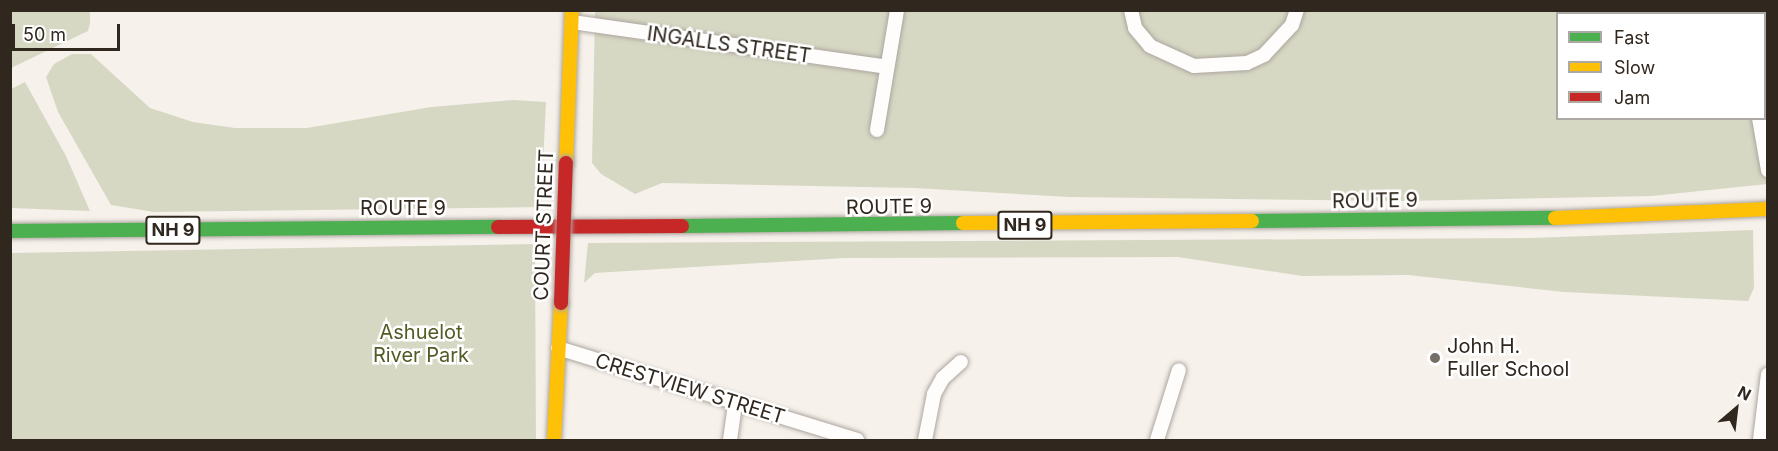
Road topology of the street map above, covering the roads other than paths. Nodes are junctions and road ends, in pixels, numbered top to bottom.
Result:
1 (897, 10) edge
2 (1131, 10) edge
3 (1297, 10) edge
4 (572, 16) edge
5 (887, 67) junction
6 (1759, 120) edge
7 (877, 130) dead end
8 (1767, 170) edge
9 (1767, 209) edge
10 (10, 231) edge
11 (558, 348) junction
12 (961, 362) dead end
13 (1179, 370) dead end
14 (1767, 374) edge
15 (735, 403) junction
16 (554, 441) edge
17 (730, 441) edge
18 (857, 441) edge
19 (925, 441) edge
20 (1157, 441) edge
21 (1760, 441) edge

1 - 5 street
2 - 3 street
4 - 5 street, INGALLS STREET
4 - 11 main road, COURT STREET, bridge
5 - 7 street
6 - 8 street
9 - 10 main road, ROUTE 9 / NH 9
11 - 15 street, CRESTVIEW STREET
11 - 16 main road, COURT STREET
12 - 19 street
13 - 20 street
14 - 21 street
15 - 17 street
15 - 18 street, CRESTVIEW STREET

